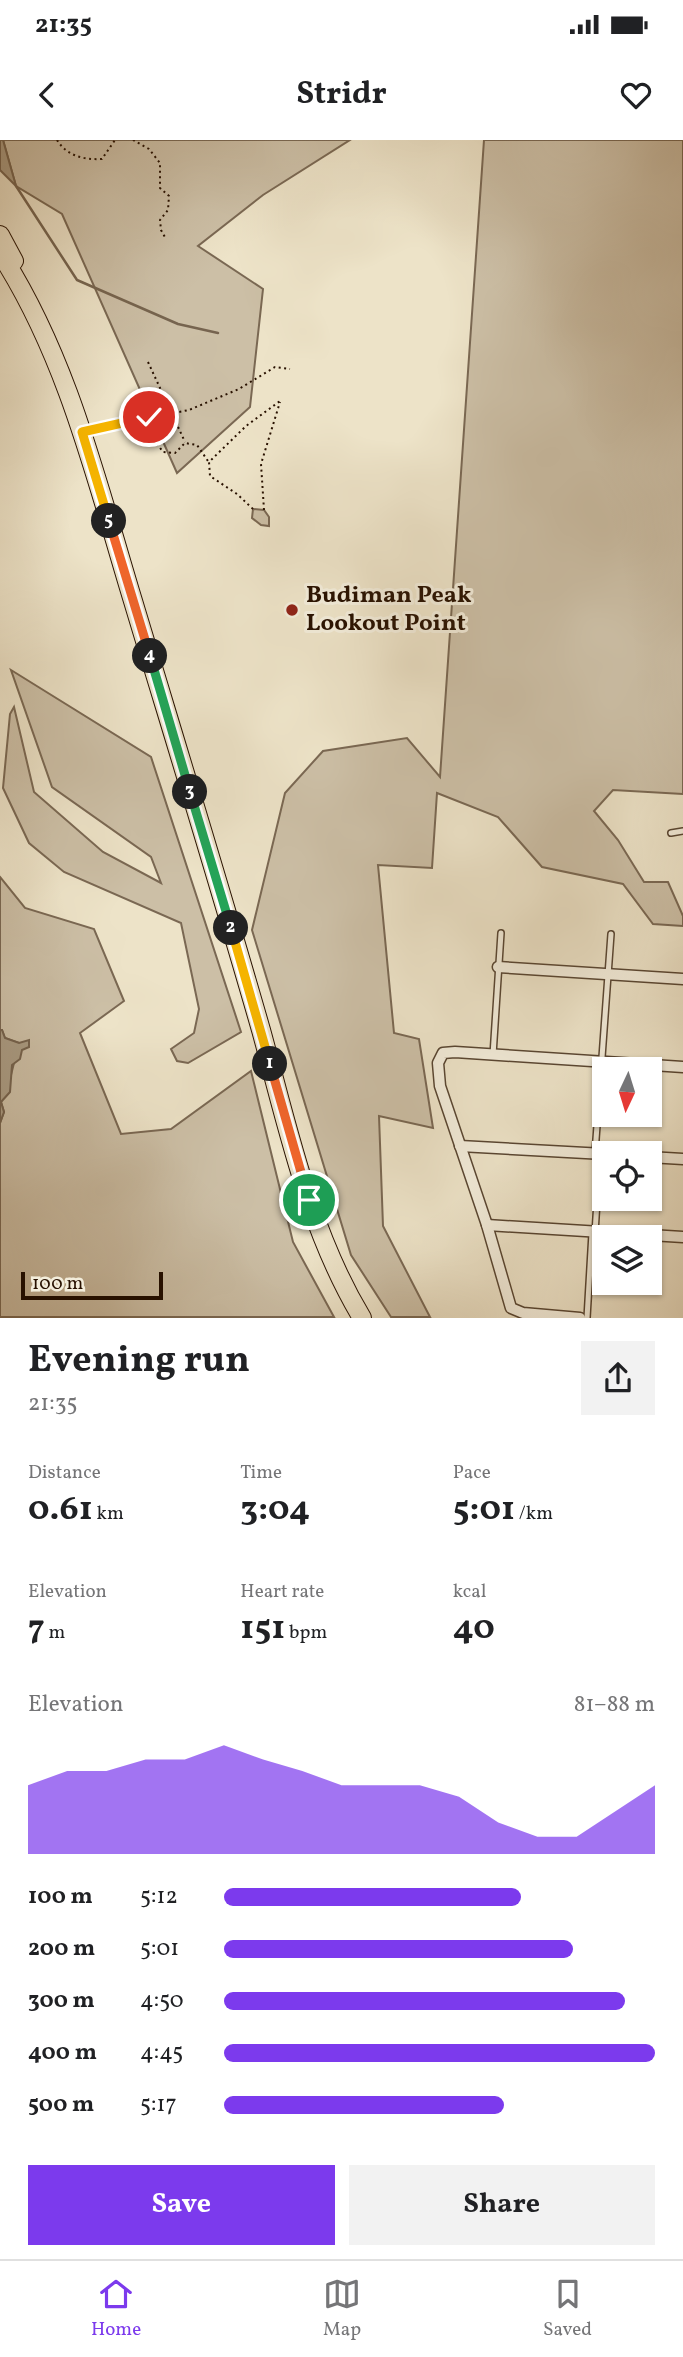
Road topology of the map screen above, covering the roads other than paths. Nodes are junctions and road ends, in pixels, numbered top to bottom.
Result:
1 (0, 235) edge
2 (0, 253) edge
3 (63, 380) junction
4 (683, 831) edge
5 (671, 833) dead end
6 (501, 933) dead end
7 (611, 934) dead end
8 (498, 967) junction
9 (608, 975) junction
10 (683, 979) edge
11 (492, 1055) junction
12 (601, 1057) edge
13 (592, 1061) edge
14 (662, 1066) edge
15 (683, 1068) edge
16 (460, 1146) junction
17 (592, 1154) edge
18 (662, 1157) edge
19 (683, 1158) edge
20 (487, 1225) junction
21 (592, 1233) edge
22 (662, 1236) edge
23 (683, 1237) edge
24 (592, 1257) edge
25 (362, 1318) edge
26 (578, 1318) edge
27 (587, 1318) edge

1 - 3 main road
2 - 3 main road
3 - 25 main road
4 - 5 lane
6 - 8 lane
7 - 9 lane
8 - 9 street
8 - 11 lane
9 - 10 street
9 - 12 lane
11 - 13 street
11 - 16 street
14 - 15 street
16 - 17 street
16 - 20 street
18 - 19 street
20 - 21 street
20 - 26 street
22 - 23 street
24 - 27 lane

